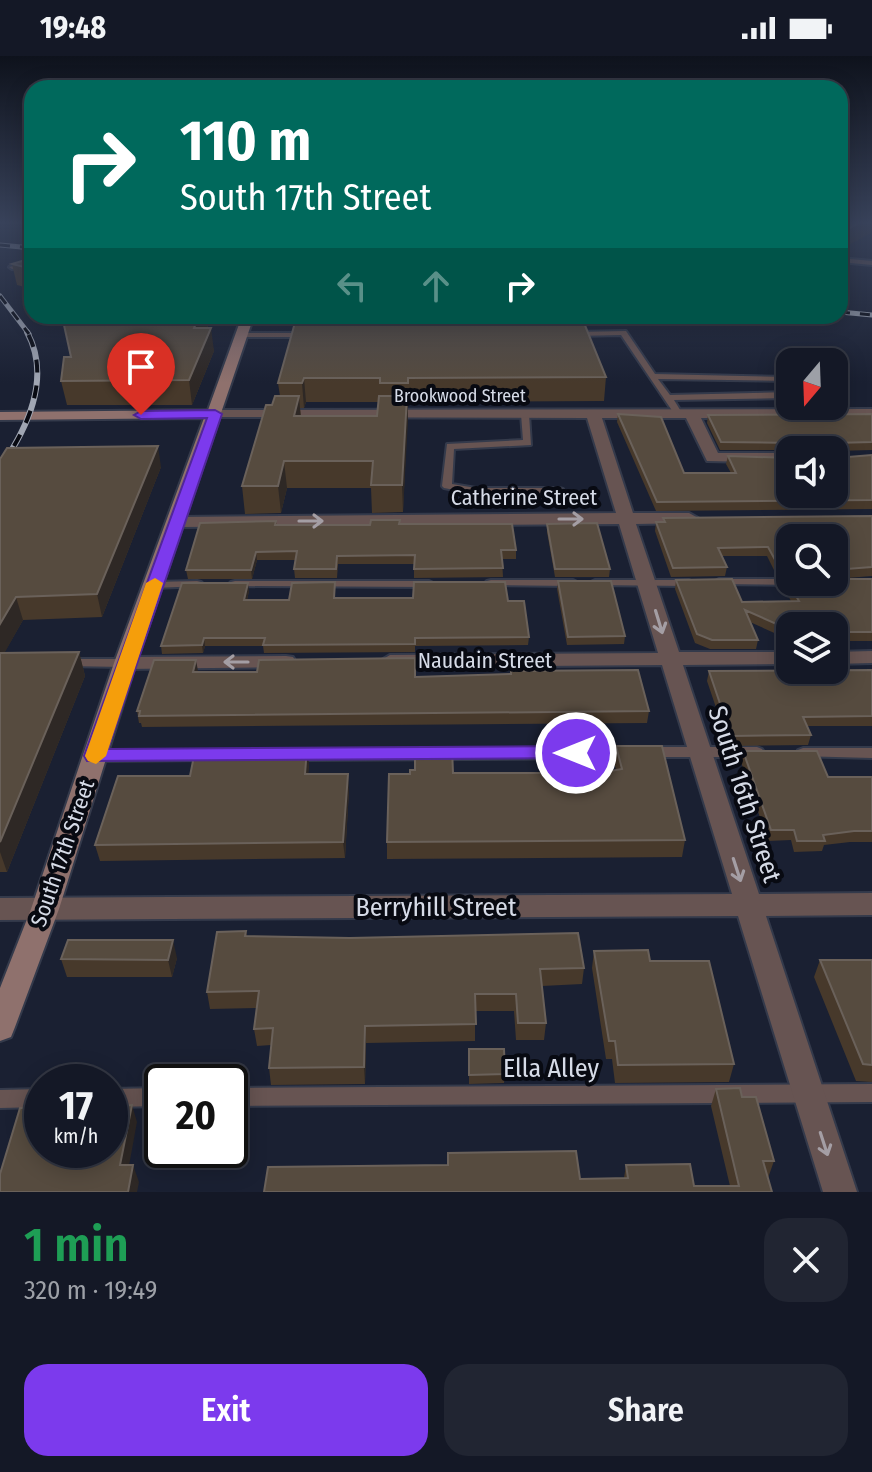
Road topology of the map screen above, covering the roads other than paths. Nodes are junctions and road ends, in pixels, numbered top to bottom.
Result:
1 (245, 326) edge
2 (560, 334) edge
3 (321, 335) edge
4 (654, 376) junction
5 (776, 379) edge
6 (776, 395) edge
7 (668, 398) junction
8 (685, 413) junction
9 (872, 413) edge
10 (215, 414) junction
11 (525, 414) junction
12 (593, 414) junction
13 (0, 416) edge
14 (776, 458) edge
15 (559, 491) dead end
16 (703, 518) edge
17 (626, 519) junction
18 (177, 522) junction
19 (776, 582) edge
20 (473, 583) edge
21 (648, 583) junction
22 (204, 584) edge
23 (220, 584) edge
24 (442, 584) edge
25 (154, 585) junction
26 (872, 657) edge
27 (776, 658) edge
28 (848, 658) edge
29 (670, 659) junction
30 (304, 661) edge
31 (368, 661) edge
32 (51, 663) edge
33 (125, 663) junction
34 (700, 752) junction
35 (872, 753) edge
36 (224, 755) edge
37 (271, 755) edge
38 (95, 756) junction
39 (872, 904) edge
40 (749, 905) junction
41 (0, 909) edge
42 (45, 909) junction
43 (0, 1027) edge
44 (808, 1092) junction
45 (872, 1093) edge
46 (248, 1097) edge
47 (24, 1098) edge
48 (0, 1099) edge
49 (840, 1192) edge

1 - 3 lane
1 - 10 main road, South 17th Street
2 - 4 lane
4 - 5 lane
4 - 7 lane
6 - 7 lane
7 - 8 lane
8 - 9 street, Brookwood Street
8 - 12 street, Brookwood Street
8 - 14 street
10 - 11 street, Brookwood Street
10 - 13 main road, Brookwood Street
10 - 18 main road, South 17th Street
11 - 12 street, Brookwood Street
11 - 15 lane
12 - 17 street, South 16th Street
16 - 17 street, Catherine Street
18 -> 17 street, Catherine Street
17 - 21 street, South 16th Street
18 - 25 main road, South 17th Street
19 - 21 lane
20 - 21 lane
21 -> 29 street, South 16th Street
22 - 25 lane
23 - 24 lane
25 - 33 main road, South 17th Street
26 - 28 street
27 - 29 street, Naudain Street
29 - 31 street, Naudain Street
29 - 34 street, South 16th Street
30 -> 33 street
32 - 33 lane
33 - 38 main road, South 17th Street
34 - 35 lane
34 - 37 lane
34 -> 40 street, South 16th Street
36 - 38 lane
38 - 42 main road, South 17th Street
39 - 40 street, Berryhill Street
40 - 42 street, Berryhill Street
40 - 44 street, South 16th Street
41 - 42 street, Berryhill Street
42 - 43 main road, South 17th Street
44 - 45 lane, Ella Alley
44 - 46 lane, Ella Alley
44 -> 49 street, South 16th Street
47 - 48 lane

